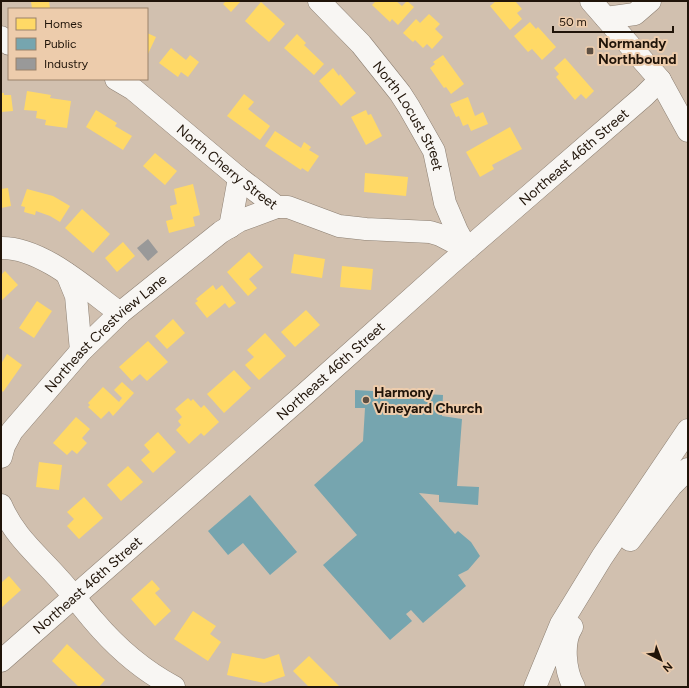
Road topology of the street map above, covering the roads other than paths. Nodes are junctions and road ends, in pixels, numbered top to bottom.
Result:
1 (319, 1) edge
2 (591, 1) edge
3 (650, 1) edge
4 (610, 9) edge
5 (118, 80) edge
6 (660, 80) junction
7 (688, 101) edge
8 (688, 131) edge
9 (239, 178) junction
10 (277, 207) junction
11 (449, 212) junction
12 (230, 227) junction
13 (430, 232) junction
14 (1, 248) edge
15 (467, 249) junction
16 (67, 274) junction
17 (120, 313) junction
18 (81, 351) junction
19 (688, 430) edge
20 (1, 457) edge
21 (688, 469) edge
22 (1, 505) edge
23 (74, 596) junction
24 (1, 661) edge
25 (174, 687) edge
26 (535, 687) edge
27 (574, 687) edge

1 - 11 main road, North Locust Street
2 - 4 main road
3 - 4 main road
4 - 6 main road
5 - 9 main road, North Cherry Street
6 - 7 main road
6 - 8 main road
6 - 15 main road, Northeast 46th Street
9 - 10 main road, North Cherry Street
9 - 12 main road
10 - 12 main road, Northeast Crestview Lane
10 - 13 main road, North Cherry Street
11 - 13 main road
11 - 15 main road, North Locust Street
12 - 17 main road, Northeast Crestview Lane
13 - 15 main road, North Cherry Street
14 - 16 main road
15 - 23 main road, Northeast 46th Street
16 - 17 main road
16 - 18 main road
17 - 18 main road, Northeast Crestview Lane
18 - 20 main road, Northeast Crestview Lane
19 - 26 main road
21 - 27 main road
22 - 23 main road
23 - 24 main road, Northeast 46th Street
23 - 25 main road

